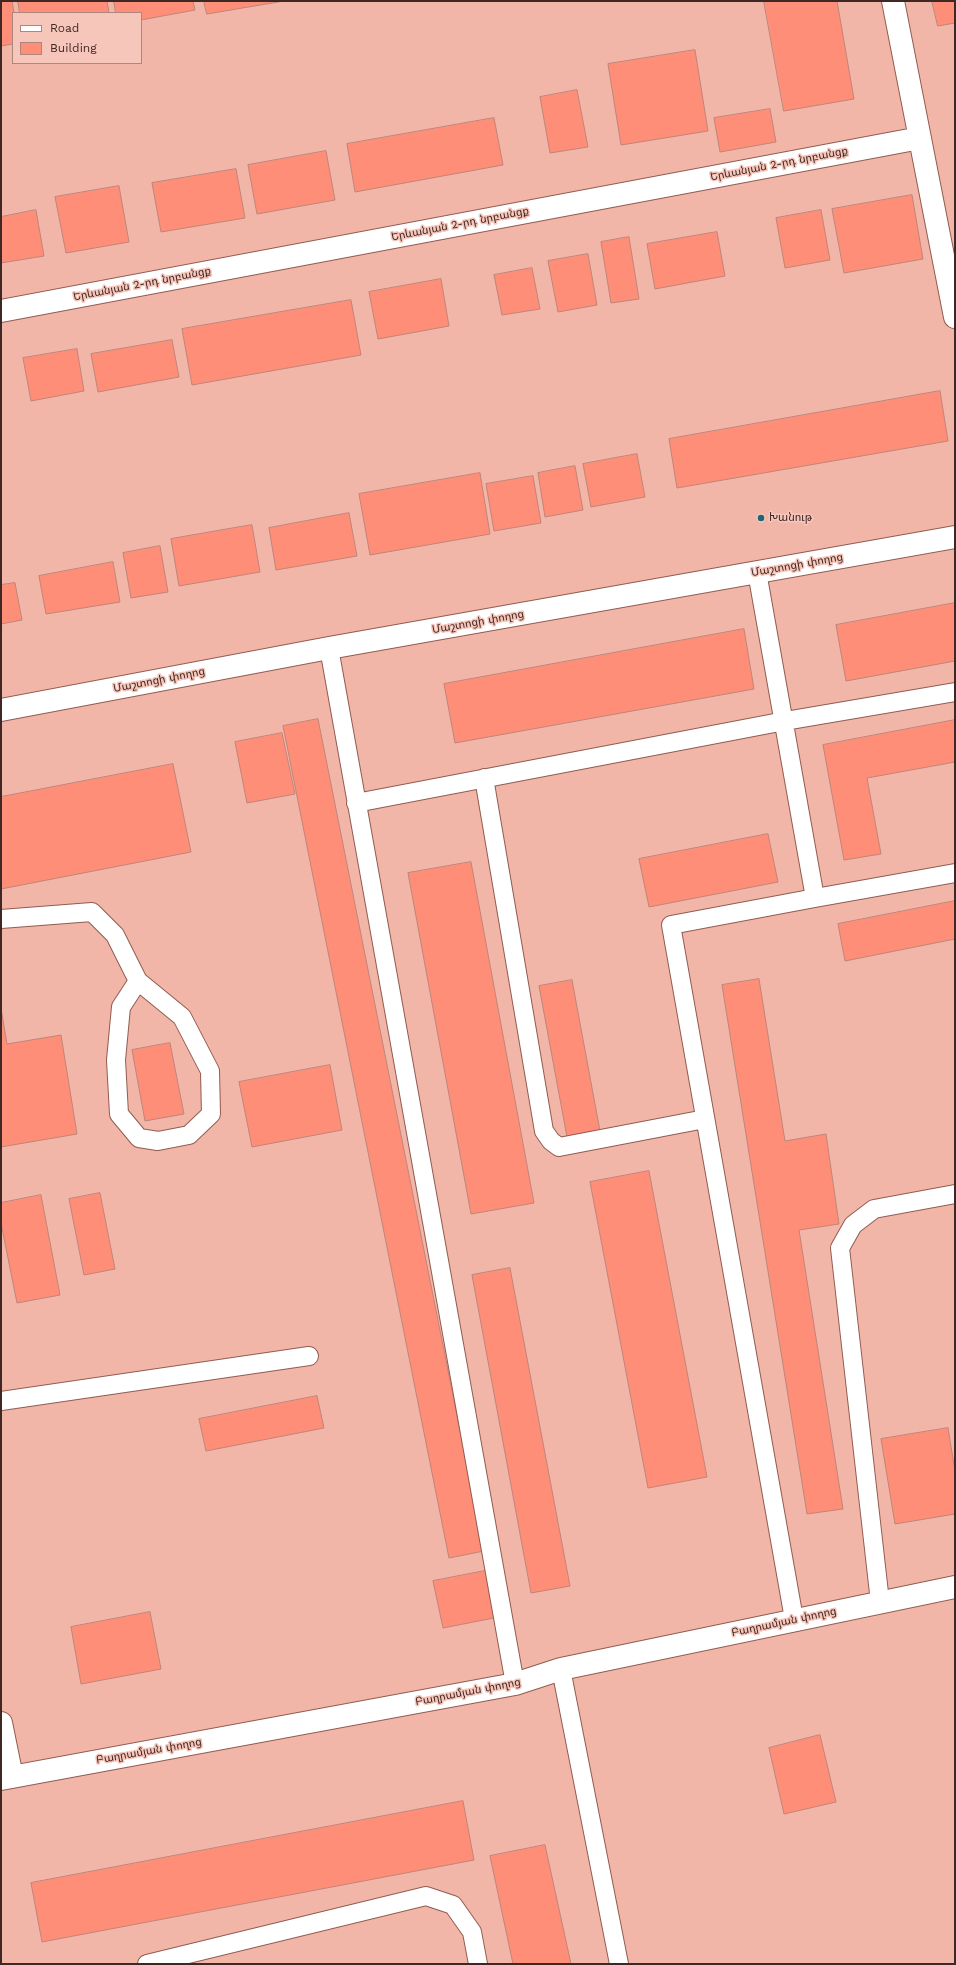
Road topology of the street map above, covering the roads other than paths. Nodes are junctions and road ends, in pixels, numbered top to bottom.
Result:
1 (893, 1) edge
2 (920, 138) junction
3 (1, 311) edge
4 (955, 317) edge
5 (955, 537) edge
6 (757, 572) junction
7 (328, 648) junction
8 (955, 692) edge
9 (1, 710) edge
10 (785, 721) junction
11 (484, 778) junction
12 (356, 803) junction
13 (955, 873) edge
14 (815, 898) junction
15 (1, 919) edge
16 (138, 981) junction
17 (705, 1119) junction
18 (955, 1194) edge
19 (309, 1356) dead end
20 (1, 1401) edge
21 (955, 1587) edge
22 (880, 1602) junction
23 (794, 1619) junction
24 (561, 1669) junction
25 (515, 1684) junction
26 (1, 1723) edge
27 (6, 1778) edge
28 (147, 1964) edge
29 (478, 1964) edge
30 (619, 1964) edge

1 - 2 street
2 - 3 street, Երևանյան 2-րդ նրբանցք
2 - 4 street
5 - 6 street, Մաշտոցի փողոց
6 - 7 street, Մաշտոցի փողոց
6 - 10 lane
7 - 9 street, Մաշտոցի փողոց
7 - 12 lane
8 - 10 lane
10 - 11 lane
10 - 14 lane
11 - 12 lane
11 - 17 lane
12 - 25 lane
13 - 14 lane
14 - 17 lane
15 - 16 lane
16 - 16 lane
17 - 23 lane
18 - 22 lane
19 - 20 lane
21 - 22 street, Բաղրամյան փողոց
22 - 23 street, Բաղրամյան փողոց
23 - 24 street, Բաղրամյան փողոց
24 - 25 street, Բաղրամյան փողոց
24 - 30 lane
25 - 27 street, Բաղրամյան փողոց
26 - 27 street
28 - 29 lane

